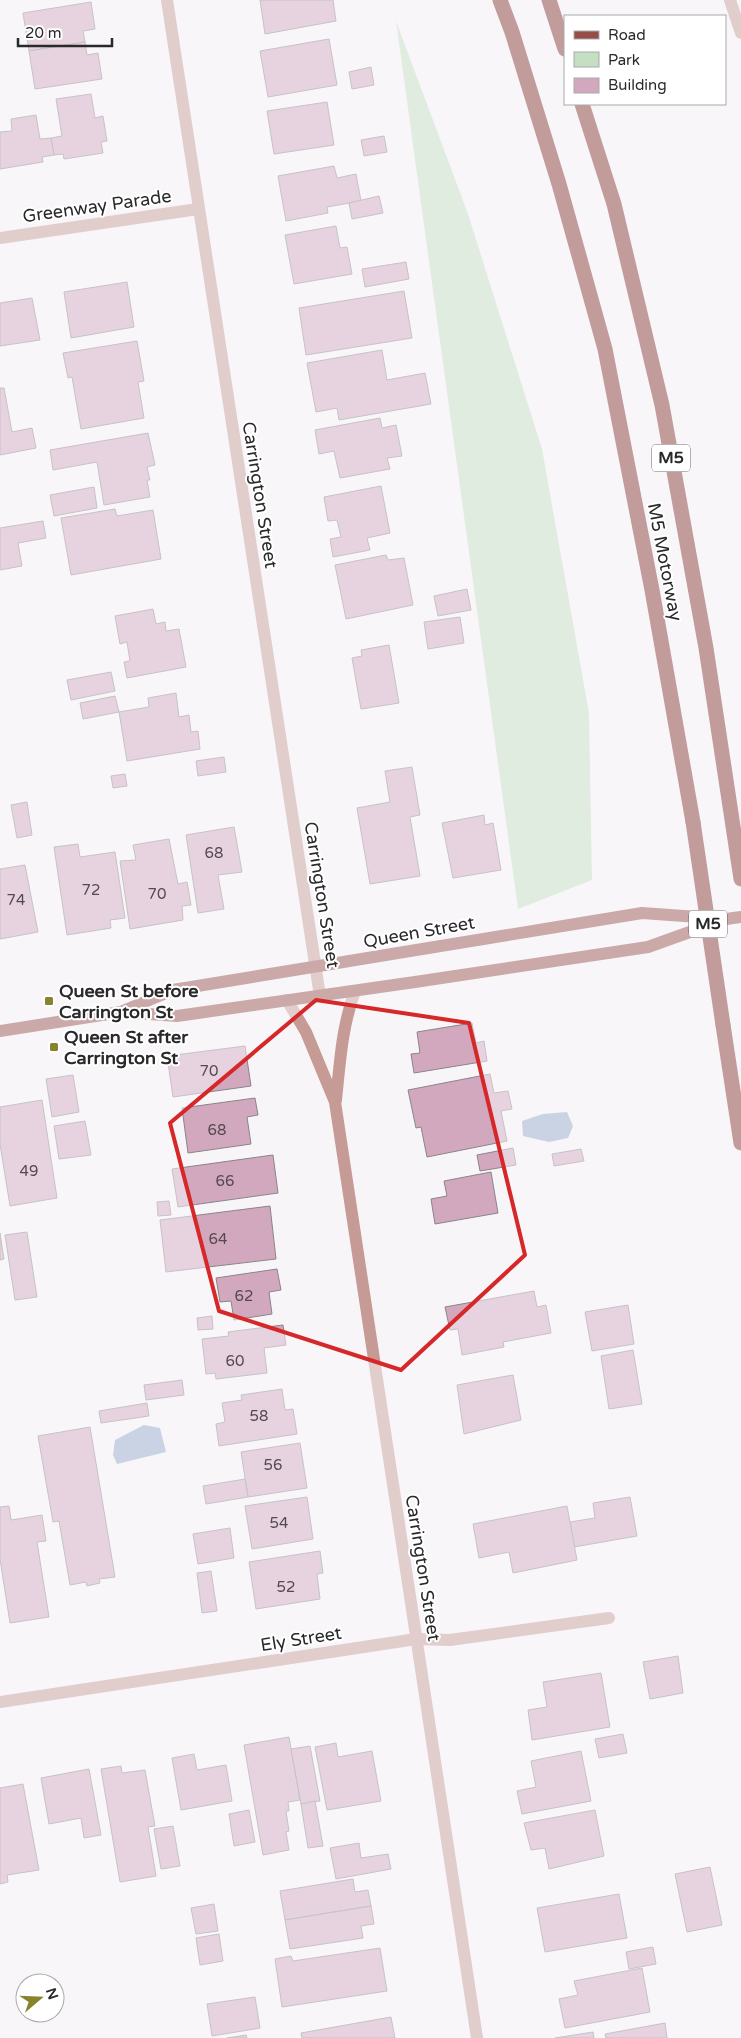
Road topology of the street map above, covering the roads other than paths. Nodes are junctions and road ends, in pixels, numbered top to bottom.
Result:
1 (167, 0) edge
2 (500, 0) edge
3 (549, 0) edge
4 (730, 0) edge
5 (741, 33) edge
6 (564, 46) edge
7 (582, 105) edge
8 (198, 209) junction
9 (0, 238) edge
10 (741, 879) edge
11 (741, 917) edge
12 (726, 919) junction
13 (315, 967) junction
14 (355, 991) junction
15 (320, 996) junction
16 (287, 1000) junction
17 (121, 1012) junction
18 (0, 1031) edge
19 (335, 1102) junction
20 (741, 1143) edge
21 (609, 1618) dead end
22 (416, 1639) junction
23 (0, 1702) edge
24 (477, 2038) edge

1 - 8 street, Carrington Street
2 - 20 highway, M5 Motorway / M5, bridge
3 - 6 highway
4 - 5 street
7 - 10 highway, M5 Motorway / M5
8 - 9 street, Greenway Parade
8 - 13 street, Carrington Street
11 - 12 main road, Queen Street
12 - 13 main road, Queen Street
12 - 14 main road, Queen Street
13 - 15 street, Carrington Street
13 - 17 main road, Queen Street
14 - 15 main road, Queen Street
14 - 19 street, Carrington Street
15 - 16 main road, Queen Street
16 - 17 main road, Queen Street
16 - 19 street, Carrington Street
17 - 18 main road, Queen Street
19 - 22 street, Carrington Street
21 - 22 street, Ely Street
22 - 23 street, Ely Street
22 - 24 street, Carrington Street

